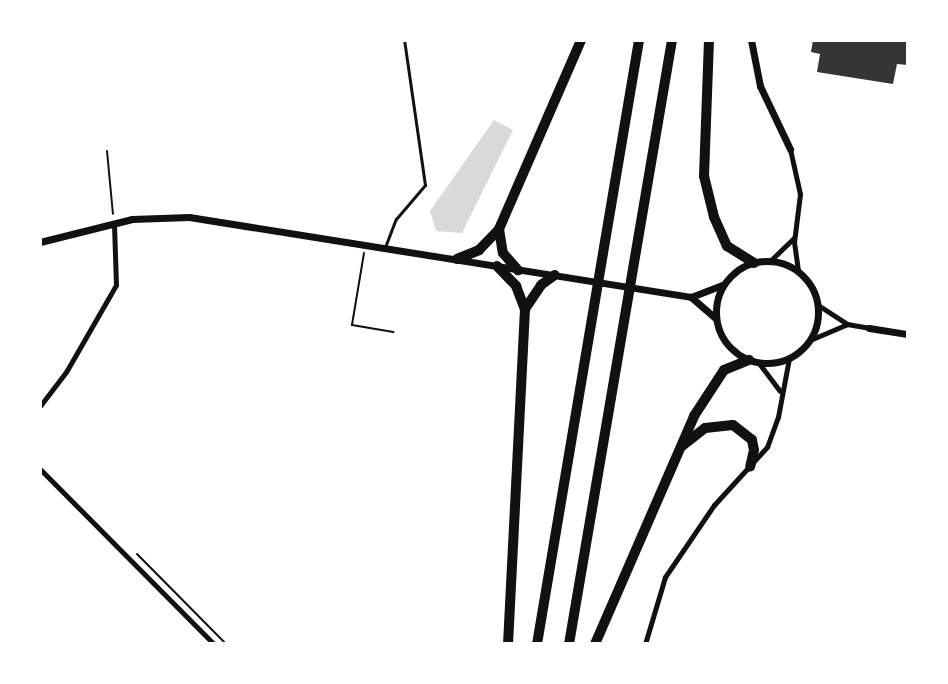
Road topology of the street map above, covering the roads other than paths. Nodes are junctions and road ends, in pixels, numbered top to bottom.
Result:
1 (404, 40) edge
2 (581, 40) edge
3 (639, 40) edge
4 (672, 40) edge
5 (709, 40) edge
6 (751, 40) edge
7 (790, 149) joint
8 (114, 224) junction
9 (499, 229) junction
10 (794, 237) junction
11 (40, 242) edge
12 (385, 247) junction
13 (457, 259) junction
14 (770, 261) junction
15 (754, 263) junction
16 (497, 266) junction
17 (518, 270) junction
18 (798, 271) junction
19 (555, 275) junction
20 (725, 284) junction
21 (691, 297) junction
22 (818, 305) junction
23 (525, 309) junction
24 (716, 319) junction
25 (847, 324) junction
26 (869, 328) joint
27 (908, 334) edge
28 (810, 340) junction
29 (789, 358) junction
30 (754, 361) junction
31 (780, 392) junction
32 (40, 406) edge
33 (678, 450) junction
34 (750, 467) junction
35 (40, 469) edge
36 (214, 644) edge
37 (508, 644) edge
38 (537, 644) edge
39 (569, 644) edge
40 (595, 644) edge
41 (645, 644) edge

1 - 12 lane
2 - 9 highway
3 - 38 highway
4 - 39 highway
5 - 15 highway
6 - 7 street
7 - 10 street
8 - 11 street
8 - 12 street
8 - 32 street
9 - 13 highway
9 - 17 highway
10 - 14 street
10 - 18 street
12 - 13 street
13 - 16 street
14 - 15 street
14 - 18 street
15 - 20 street
16 - 17 street
16 - 23 highway
17 - 19 street
18 - 22 street
19 - 21 street
19 - 23 highway
20 - 21 street
20 - 24 street
21 - 24 street
22 - 25 street
22 - 28 street
23 - 37 highway
24 - 30 street
25 - 26 street
25 - 28 street
26 - 27 street
28 - 29 street
29 - 30 street
29 - 31 street
30 - 31 street
30 - 33 highway
31 - 34 street
33 - 34 highway
33 - 40 highway
34 - 41 street
35 - 36 street

